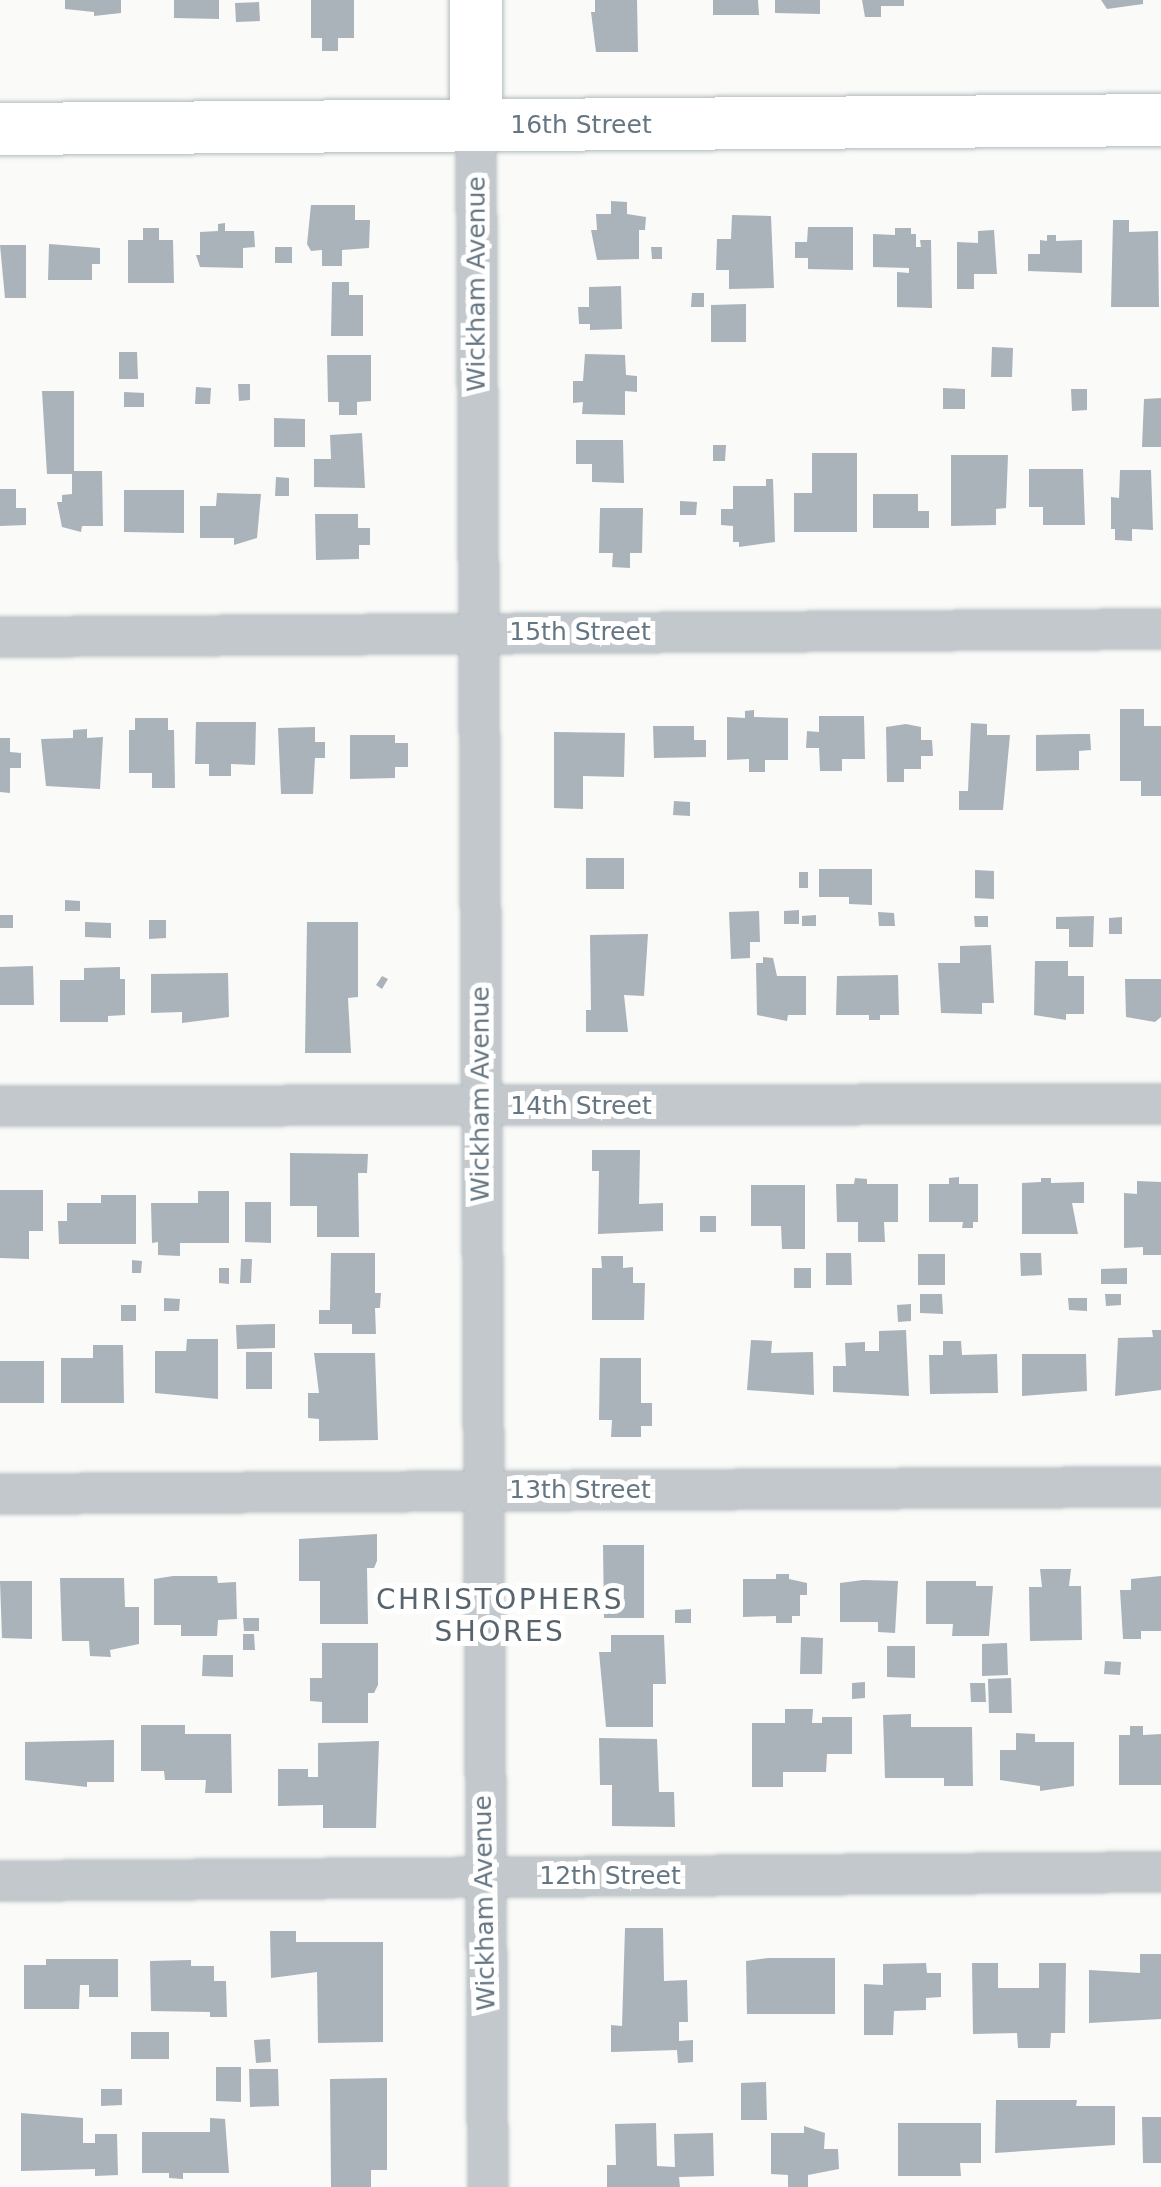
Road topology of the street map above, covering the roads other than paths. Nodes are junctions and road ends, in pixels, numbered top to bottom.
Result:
1 (476, 0) edge
2 (1161, 120) edge
3 (476, 125) junction
4 (0, 129) edge
5 (1161, 630) edge
6 (479, 633) junction
7 (0, 637) edge
8 (1161, 1104) edge
9 (481, 1105) junction
10 (0, 1106) edge
11 (1161, 1488) edge
12 (482, 1491) junction
13 (0, 1494) edge
14 (1161, 1872) edge
15 (484, 1876) junction
16 (0, 1882) edge
17 (488, 2187) edge

1 - 3 main road, Wickham Avenue
2 - 3 main road, 16th Street
3 - 4 main road, 16th Street
3 - 6 street, Wickham Avenue
5 - 6 street, 15th Street
6 - 7 street, 15th Street
6 - 9 street, Wickham Avenue
8 - 9 street, 14th Street
9 - 10 street, 14th Street
9 - 12 street, Wickham Avenue
11 - 12 street, 13th Street
12 - 13 street, 13th Street
12 - 15 street, Wickham Avenue
14 - 15 street, 12th Street
15 - 16 street, 12th Street
15 - 17 street, Wickham Avenue

